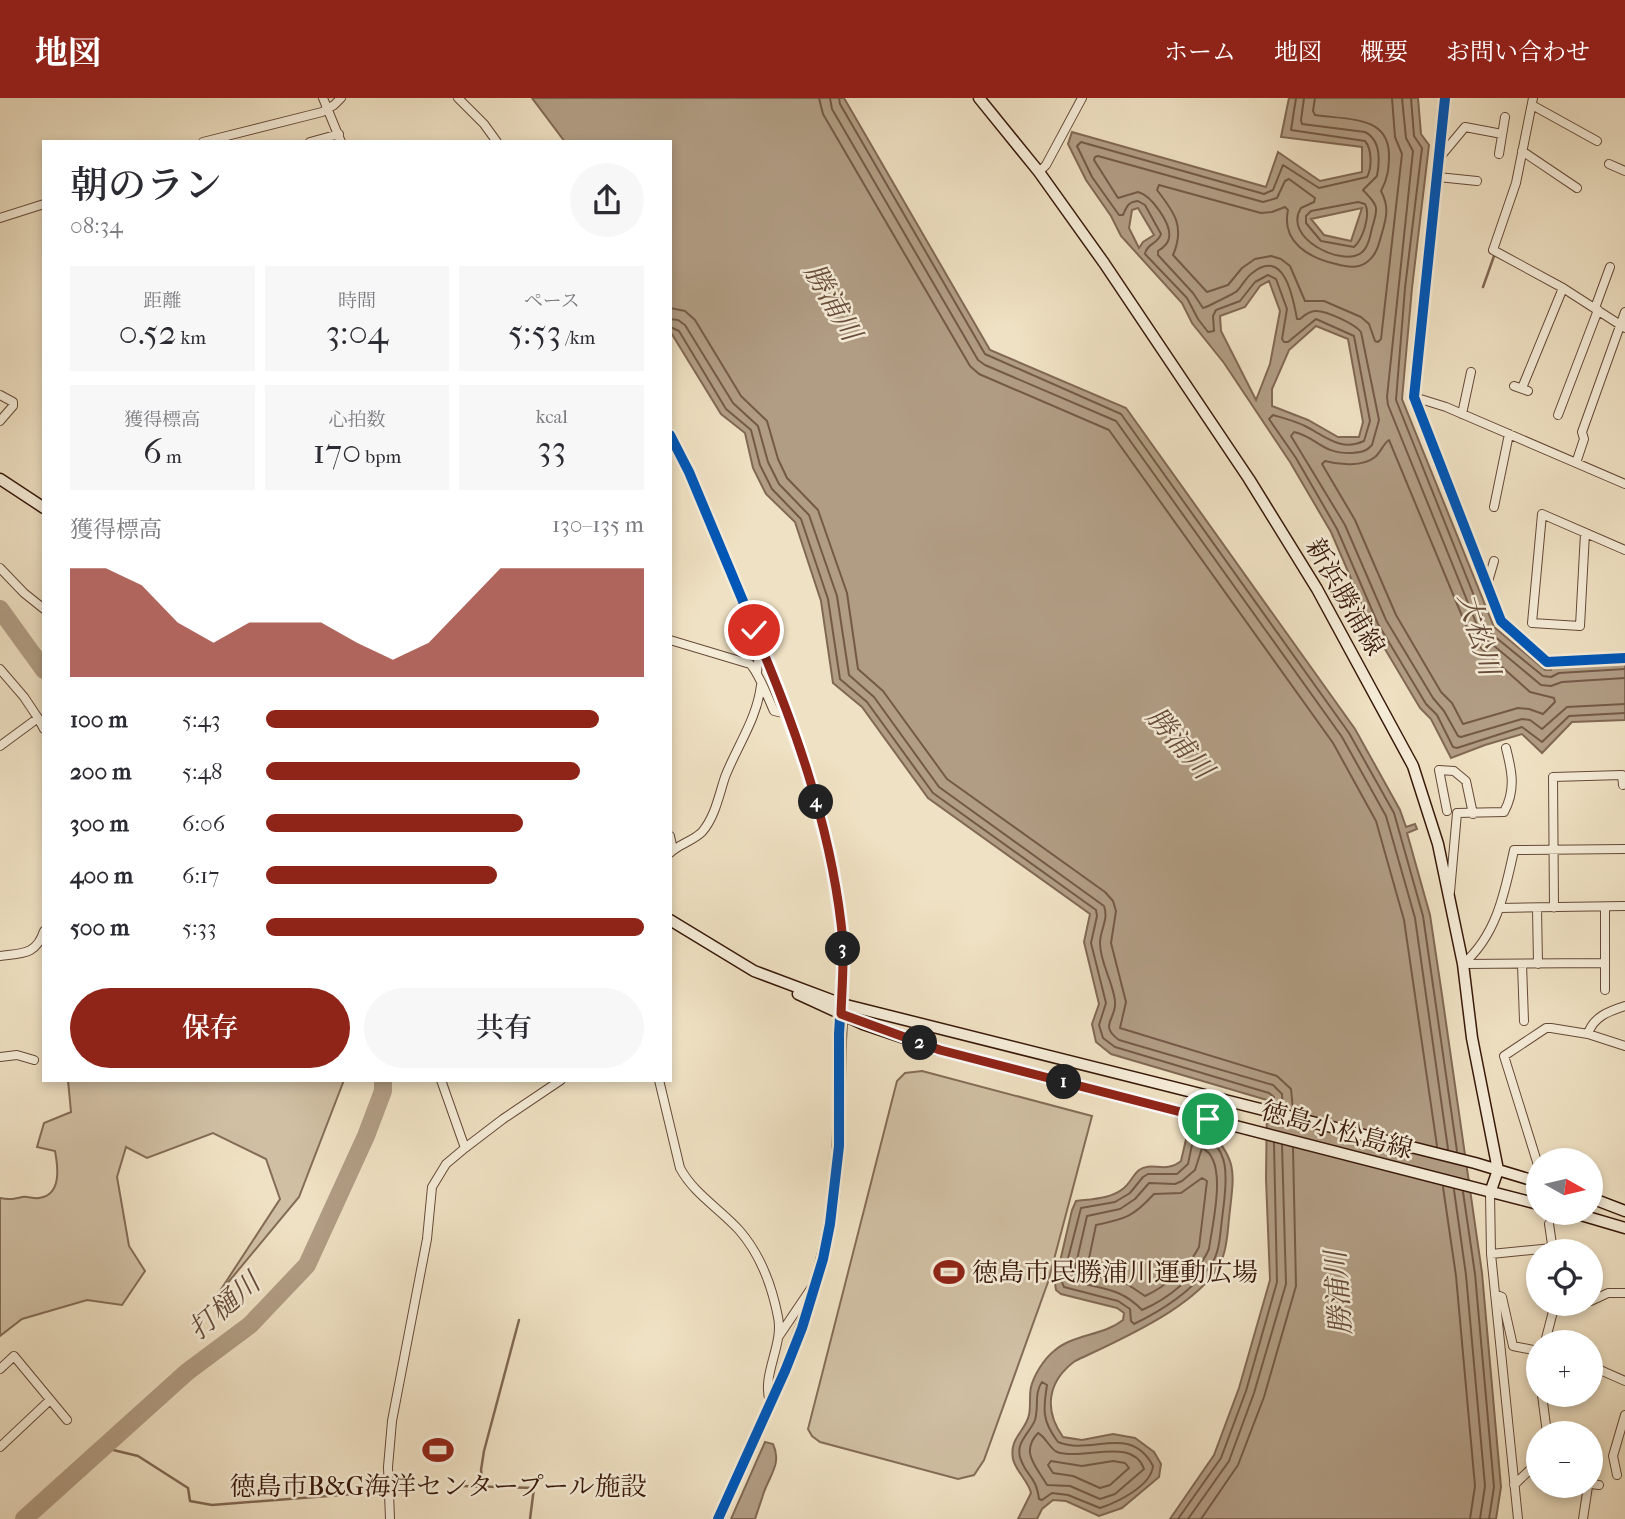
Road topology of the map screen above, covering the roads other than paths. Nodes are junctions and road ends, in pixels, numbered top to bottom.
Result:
1 (323, 98) edge
2 (341, 98) edge
3 (458, 98) edge
4 (979, 98) edge
5 (1082, 98) edge
6 (1445, 98) edge
7 (1533, 102) edge
8 (987, 103) edge
9 (328, 109) junction
10 (1505, 117) dead end
11 (1502, 134) junction
12 (340, 138) edge
13 (211, 140) edge
14 (496, 140) edge
15 (1597, 141) dead end
16 (1522, 151) junction
17 (1499, 154) dead end
18 (1440, 157) junction
19 (1609, 164) dead end
20 (1625, 171) edge
21 (1039, 172) junction
22 (1438, 177) junction
23 (1476, 181) dead end
24 (1577, 188) dead end
25 (42, 205) edge
26 (0, 218) edge
27 (1610, 267) dead end
28 (1563, 288) junction
29 (1596, 309) junction
30 (1625, 312) edge
31 (1623, 327) edge
32 (1471, 372) dead end
33 (1521, 388) dead end
34 (0, 395) edge
35 (1414, 397) junction
36 (1462, 414) junction
37 (1558, 415) dead end
38 (0, 421) edge
39 (1509, 434) junction
40 (672, 439) edge
41 (1576, 463) junction
42 (0, 479) edge
43 (1625, 484) edge
44 (42, 507) edge
45 (1494, 507) dead end
46 (1585, 533) junction
47 (1625, 550) edge
48 (1494, 561) dead end
49 (0, 568) edge
50 (1487, 585) junction
51 (42, 607) edge
52 (672, 641) edge
53 (760, 645) junction
54 (1625, 658) edge
55 (0, 669) edge
56 (757, 672) junction
57 (761, 685) junction
58 (787, 714) junction
59 (38, 718) junction
60 (42, 725) edge
61 (0, 746) edge
62 (1506, 748) dead end
63 (1623, 785) dead end
64 (1447, 811) junction
65 (1457, 813) junction
66 (1472, 814) junction
67 (1431, 818) junction
68 (1625, 849) edge
69 (672, 851) edge
70 (1554, 851) junction
71 (1450, 894) junction
72 (1625, 906) edge
73 (1605, 907) junction
74 (1500, 908) junction
75 (1537, 908) junction
76 (1553, 908) junction
77 (672, 921) edge
78 (42, 937) edge
79 (0, 956) edge
80 (1605, 963) junction
81 (1463, 964) junction
82 (1521, 964) junction
83 (1538, 964) junction
84 (1605, 990) dead end
85 (1625, 1006) edge
86 (842, 1009) junction
87 (1524, 1021) dead end
88 (1588, 1034) junction
89 (1625, 1046) edge
90 (0, 1057) edge
91 (33, 1060) dead end
92 (442, 1082) edge
93 (558, 1082) edge
94 (659, 1082) edge
95 (465, 1148) junction
96 (1533, 1148) edge
97 (1498, 1170) junction
98 (1526, 1178) edge
99 (1490, 1193) junction
100 (1526, 1201) edge
101 (1603, 1203) edge
102 (1625, 1211) edge
103 (1603, 1222) edge
104 (1625, 1228) edge
105 (1526, 1252) edge
106 (1491, 1254) junction
107 (815, 1284) junction
108 (1625, 1293) edge
109 (1495, 1294) junction
110 (1603, 1295) edge
111 (779, 1336) junction
112 (1526, 1349) edge
113 (0, 1369) edge
114 (1603, 1371) edge
115 (1625, 1381) edge
116 (50, 1400) junction
117 (770, 1402) junction
118 (1625, 1415) edge
119 (67, 1420) dead end
120 (0, 1447) edge
121 (1526, 1474) edge
122 (1617, 1475) dead end
123 (1514, 1485) junction
124 (1589, 1498) edge
125 (390, 1519) edge
126 (718, 1519) edge
127 (1518, 1519) edge
128 (1583, 1519) edge

1 - 9 street
2 - 9 street
3 - 14 street
4 - 8 main road, 新浜勝浦線
5 - 21 street
6 - 18 street
7 - 15 street
7 - 16 street
8 - 21 main road, 新浜勝浦線
9 - 12 street
9 - 13 street
10 - 11 street
11 - 17 street
11 - 18 street
16 - 24 street
16 - 28 street
18 - 22 street
19 - 20 street
21 - 67 main road, 新浜勝浦線
22 - 23 street
22 - 35 street
25 - 26 street
27 - 29 street
28 - 29 street
28 - 33 street
29 - 31 street
29 - 37 street
30 - 31 street
31 - 41 street
32 - 36 street
34 - 38 street
35 - 36 street
35 - 50 street
36 - 39 street
39 - 41 street
39 - 45 street
40 - 53 street
41 - 43 street
42 - 44 main road
46 - 46 street
46 - 47 street
48 - 50 street
49 - 51 street
50 - 54 street
52 - 56 street
53 - 56 street
53 - 58 street
55 - 59 street
56 - 57 street
57 - 58 street
57 - 69 street
58 - 86 street
59 - 60 street
59 - 61 street
62 - 66 street
63 - 70 street
64 - 65 street
64 - 66 street
64 - 67 street
65 - 66 street
65 - 71 street
67 - 71 main road, 新浜勝浦線
68 - 70 street
70 - 74 street
70 - 76 street
71 - 81 main road, 新浜勝浦線
72 - 73 street
73 - 76 street
73 - 80 street
74 - 75 street
74 - 81 street
75 - 76 street
75 - 83 street
77 - 86 main road, 徳島小松島線
78 - 79 street
80 - 83 street
80 - 84 street
81 - 82 street
81 - 97 main road, 新浜勝浦線
82 - 83 street
82 - 87 street
85 - 88 street
86 - 97 main road, 徳島小松島線
86 - 99 main road, 徳島小松島線
86 - 107 main road
88 - 89 street
88 - 96 street
90 - 91 street
92 - 95 street
93 - 95 street
94 - 111 street
95 - 125 street
97 - 98 main road, 徳島小松島線
97 - 99 main road
99 - 100 main road, 徳島小松島線
99 - 106 street
101 - 102 main road
103 - 104 main road
105 - 106 street
106 - 109 street
107 - 111 street
107 - 117 main road
108 - 110 street
109 - 112 street
109 - 123 street
111 - 117 street
113 - 116 street
114 - 115 street
116 - 119 street
116 - 120 street
117 - 126 main road
118 - 122 street
121 - 123 street
123 - 127 street
124 - 128 street

